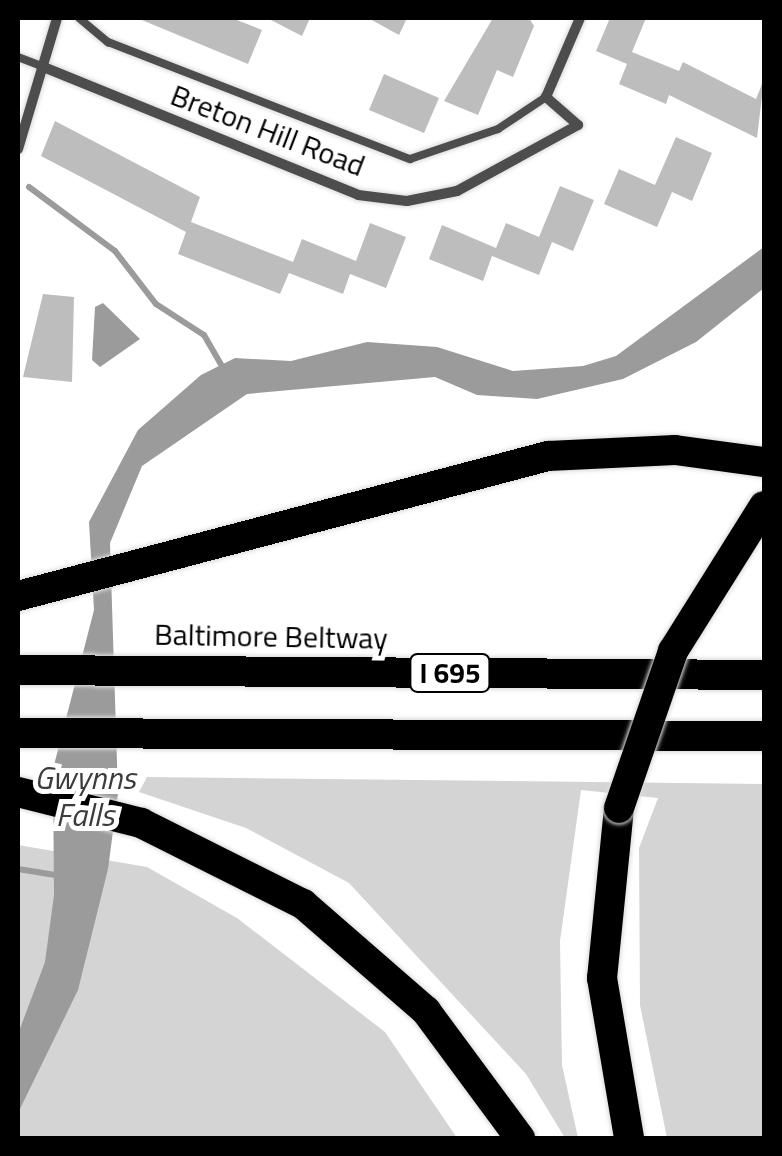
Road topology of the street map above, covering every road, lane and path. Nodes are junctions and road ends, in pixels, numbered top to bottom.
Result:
1 (57, 18) edge
2 (80, 18) edge
3 (580, 18) edge
4 (18, 57) edge
5 (41, 66) junction
6 (546, 97) junction
7 (18, 149) edge
8 (764, 462) edge
9 (764, 506) edge
10 (24, 594) edge
11 (24, 670) edge
12 (764, 675) edge
13 (23, 733) edge
14 (764, 736) edge
15 (24, 793) edge
16 (520, 1138) edge
17 (629, 1138) edge

1 - 5 street
2 - 6 lane
3 - 6 street
4 - 5 lane
5 - 6 street, Breton Hill Road
5 - 7 street
8 - 10 highway
9 - 17 highway, bridge
11 - 12 highway, Baltimore Beltway / I 695
13 - 14 highway, I 695
15 - 16 highway

